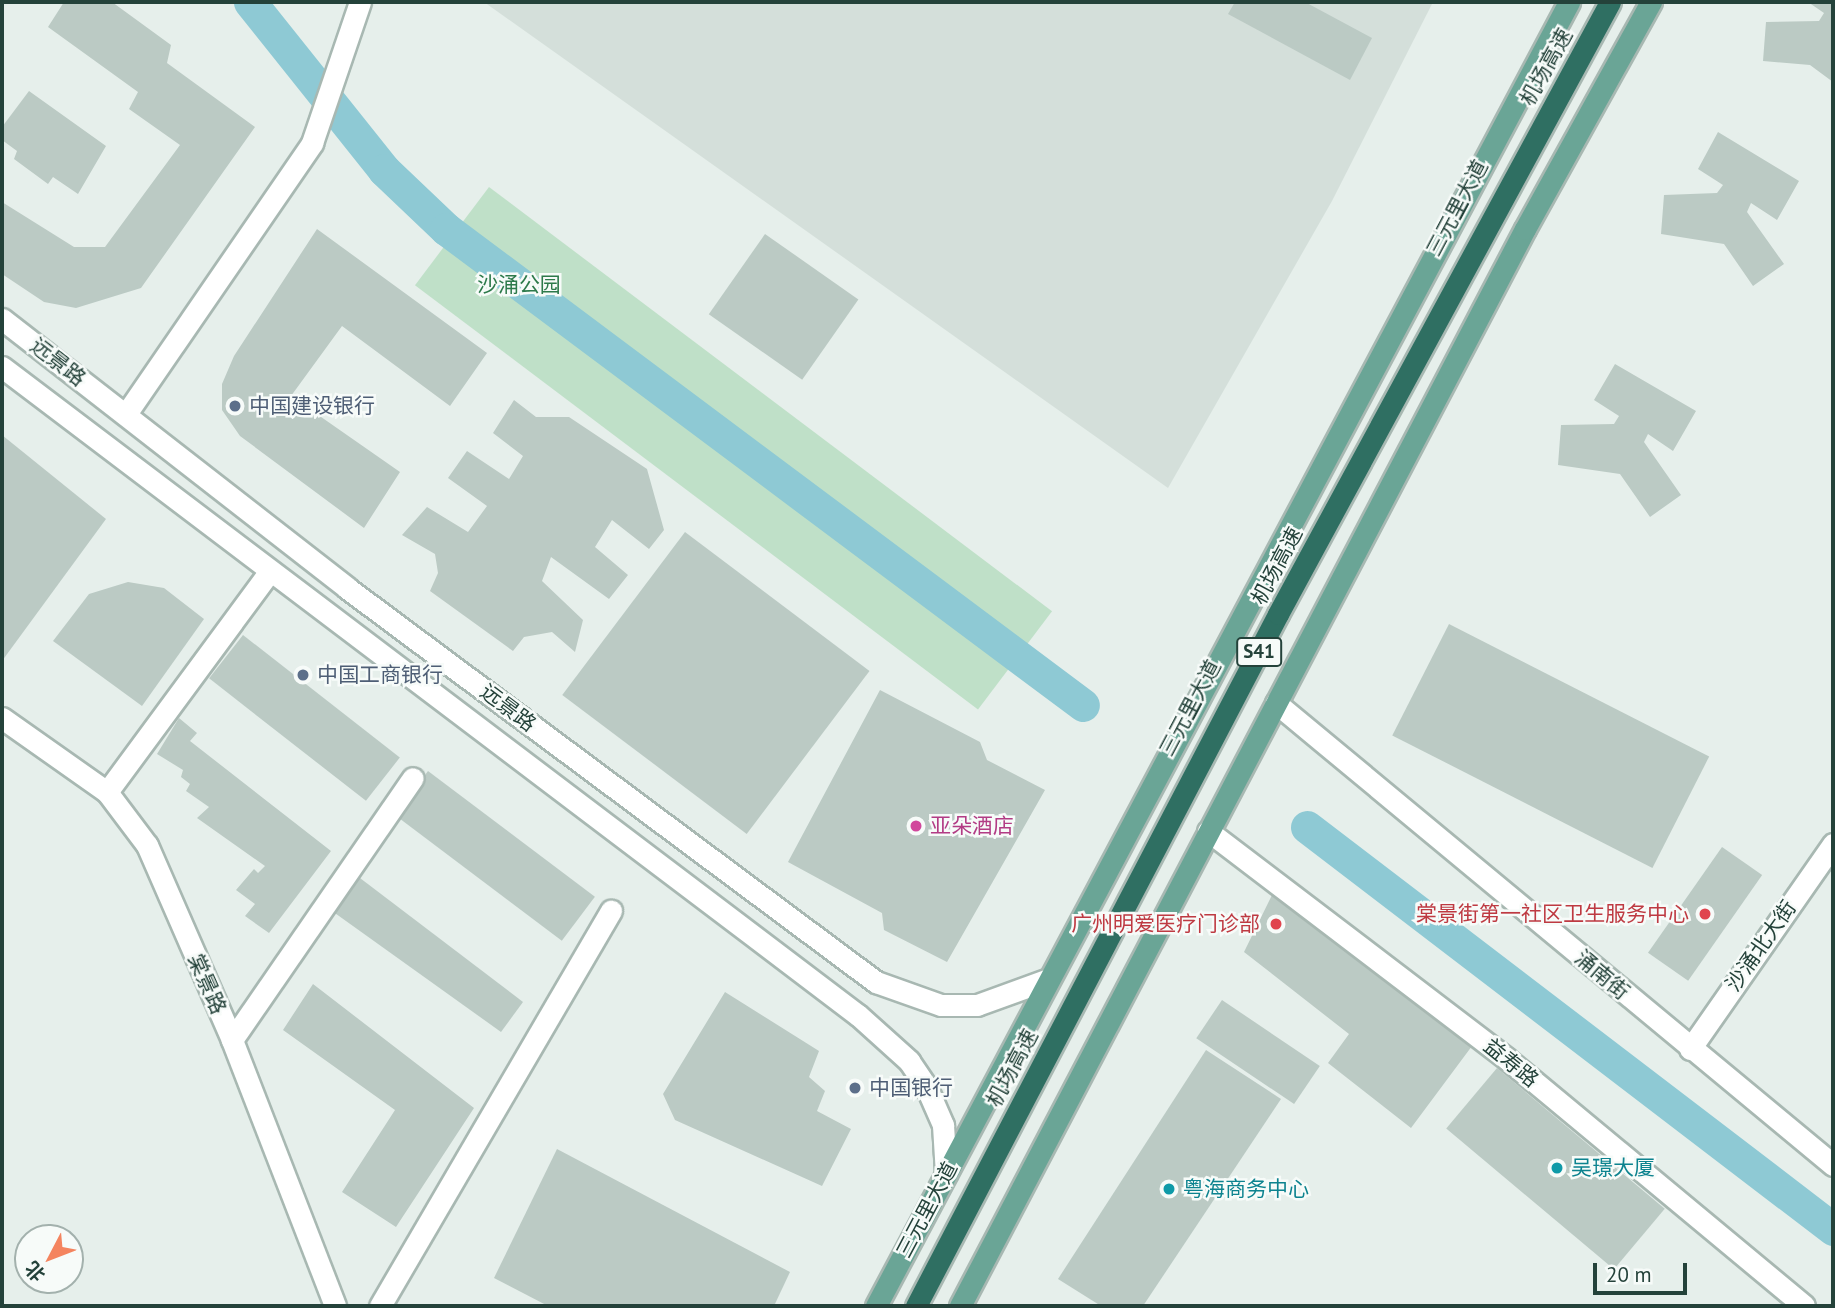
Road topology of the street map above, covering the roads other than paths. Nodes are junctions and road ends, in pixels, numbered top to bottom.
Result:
1 (360, 2) edge
2 (1569, 2) edge
3 (1610, 2) edge
4 (1651, 2) edge
5 (2, 319) edge
6 (2, 367) edge
7 (126, 414) junction
8 (269, 572) junction
9 (1276, 703) junction
10 (2, 718) edge
11 (413, 778) dead end
12 (107, 792) junction
13 (1208, 831) junction
14 (1833, 844) edge
15 (611, 910) dead end
16 (1046, 980) junction
17 (232, 1040) junction
18 (1690, 1049) junction
19 (1833, 1165) edge
20 (946, 1174) junction
21 (335, 1306) edge
22 (380, 1306) edge
23 (876, 1306) edge
24 (916, 1306) edge
25 (960, 1306) edge
26 (1804, 1306) edge

1 - 7 street
2 - 16 main road, 三元里大道
3 - 24 highway, 机场高速 / S41
4 - 9 main road
5 - 7 street, 远景路
6 - 8 street, 远景路
7 - 16 street, 远景路
8 - 12 street
8 - 20 street, 远景路
9 - 13 main road
9 - 18 street, 涌南街
10 - 12 street, 棠景路
11 - 17 street
12 - 17 street, 棠景路
13 - 25 main road
13 - 26 street, 益寿路
14 - 18 street, 沙涌北大街
15 - 22 street
16 - 20 main road, 三元里大道
17 - 21 street, 棠景路
18 - 19 street, 涌南街
20 - 23 main road, 三元里大道

